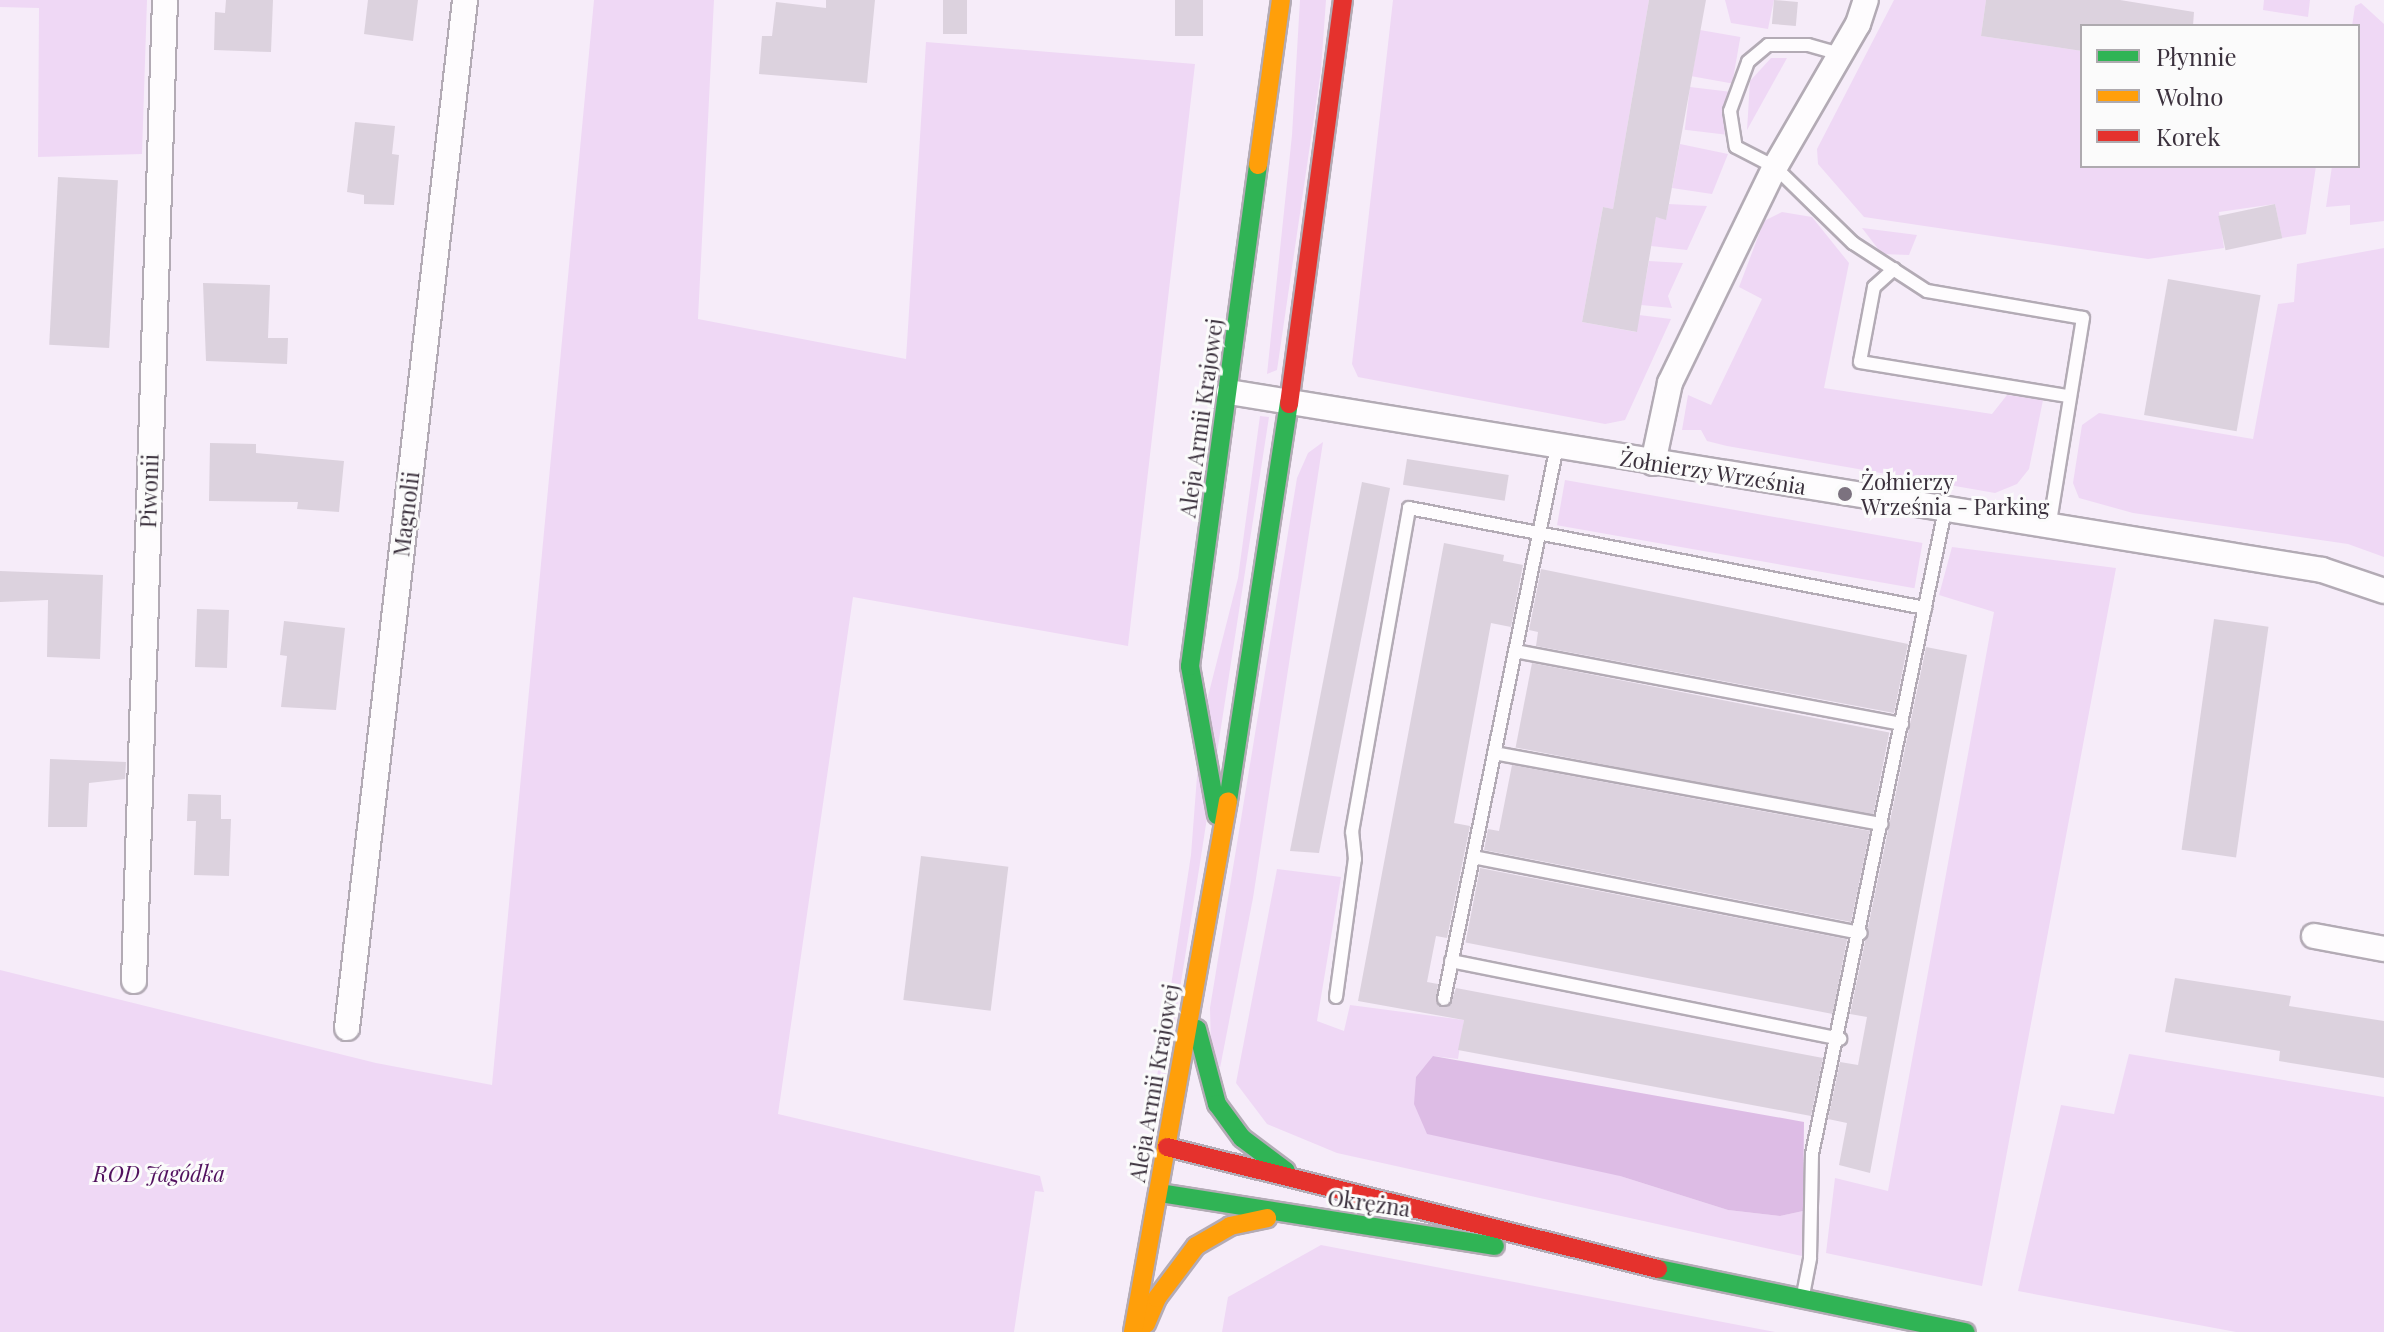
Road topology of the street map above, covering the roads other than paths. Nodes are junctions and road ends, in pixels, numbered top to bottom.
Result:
1 (165, 0) edge
2 (465, 0) edge
3 (1281, 0) edge
4 (1343, 0) edge
5 (1866, 0) edge
6 (1840, 54) junction
7 (1775, 167) junction
8 (1894, 269) junction
9 (1229, 392) junction
10 (2068, 396) junction
11 (1290, 400) junction
12 (1557, 446) junction
13 (1653, 463) junction
14 (1945, 510) junction
15 (2049, 527) junction
16 (1539, 533) junction
17 (2384, 591) edge
18 (1925, 608) junction
19 (1515, 651) junction
20 (1902, 724) junction
21 (1494, 753) junction
22 (1882, 824) junction
23 (1222, 842) junction
24 (1473, 857) junction
25 (1861, 933) junction
26 (2314, 936) dead end
27 (2384, 949) edge
28 (1451, 961) junction
29 (134, 981) dead end
30 (1193, 997) junction
31 (1336, 997) dead end
32 (1444, 999) dead end
33 (347, 1028) dead end
34 (1840, 1039) junction
35 (1167, 1147) junction
36 (1163, 1171) junction
37 (1305, 1184) junction
38 (1160, 1193) junction
39 (1285, 1215) junction
40 (1571, 1251) junction
41 (1802, 1298) junction
42 (1133, 1332) edge
43 (1143, 1332) edge
44 (1966, 1332) edge

1 - 29 street, Piwonii
2 - 33 street, Magnolii
3 - 9 street, Aleja Armii Krajowej
4 - 11 street, Aleja Armii Krajowej
5 - 6 street
6 - 7 street
6 - 7 lane
7 - 8 lane
7 - 13 street
8 - 10 lane
8 - 10 lane
9 - 11 street, Żołnierzy Września
9 - 23 street, Aleja Armii Krajowej
10 - 15 lane
11 - 12 street, Żołnierzy Września
11 - 23 street, Aleja Armii Krajowej
12 - 13 street, Żołnierzy Września
12 - 16 lane
13 - 14 street, Żołnierzy Września
14 - 15 street, Żołnierzy Września
14 - 18 lane
15 - 17 street, Żołnierzy Września
16 - 18 lane
16 - 19 lane
16 - 31 lane
18 - 20 lane
19 - 20 lane
19 - 21 lane
20 - 22 lane
21 - 22 lane
21 - 24 lane
22 - 25 lane
23 - 30 street, Aleja Armii Krajowej
24 - 25 lane
24 - 28 lane
25 - 34 lane
26 - 27 street
28 - 32 lane
28 - 34 lane
30 - 35 street, Aleja Armii Krajowej
30 - 37 street
34 - 41 lane
35 - 36 street, Aleja Armii Krajowej
35 - 37 street, Okrężna
36 - 37 street, Okrężna
36 - 38 street, Aleja Armii Krajowej
37 - 40 street, Okrężna
38 - 39 street, Okrężna
38 - 42 street, Aleja Armii Krajowej
39 - 40 street, Okrężna
39 - 43 street
40 - 41 street, Okrężna
41 - 44 street, Okrężna

